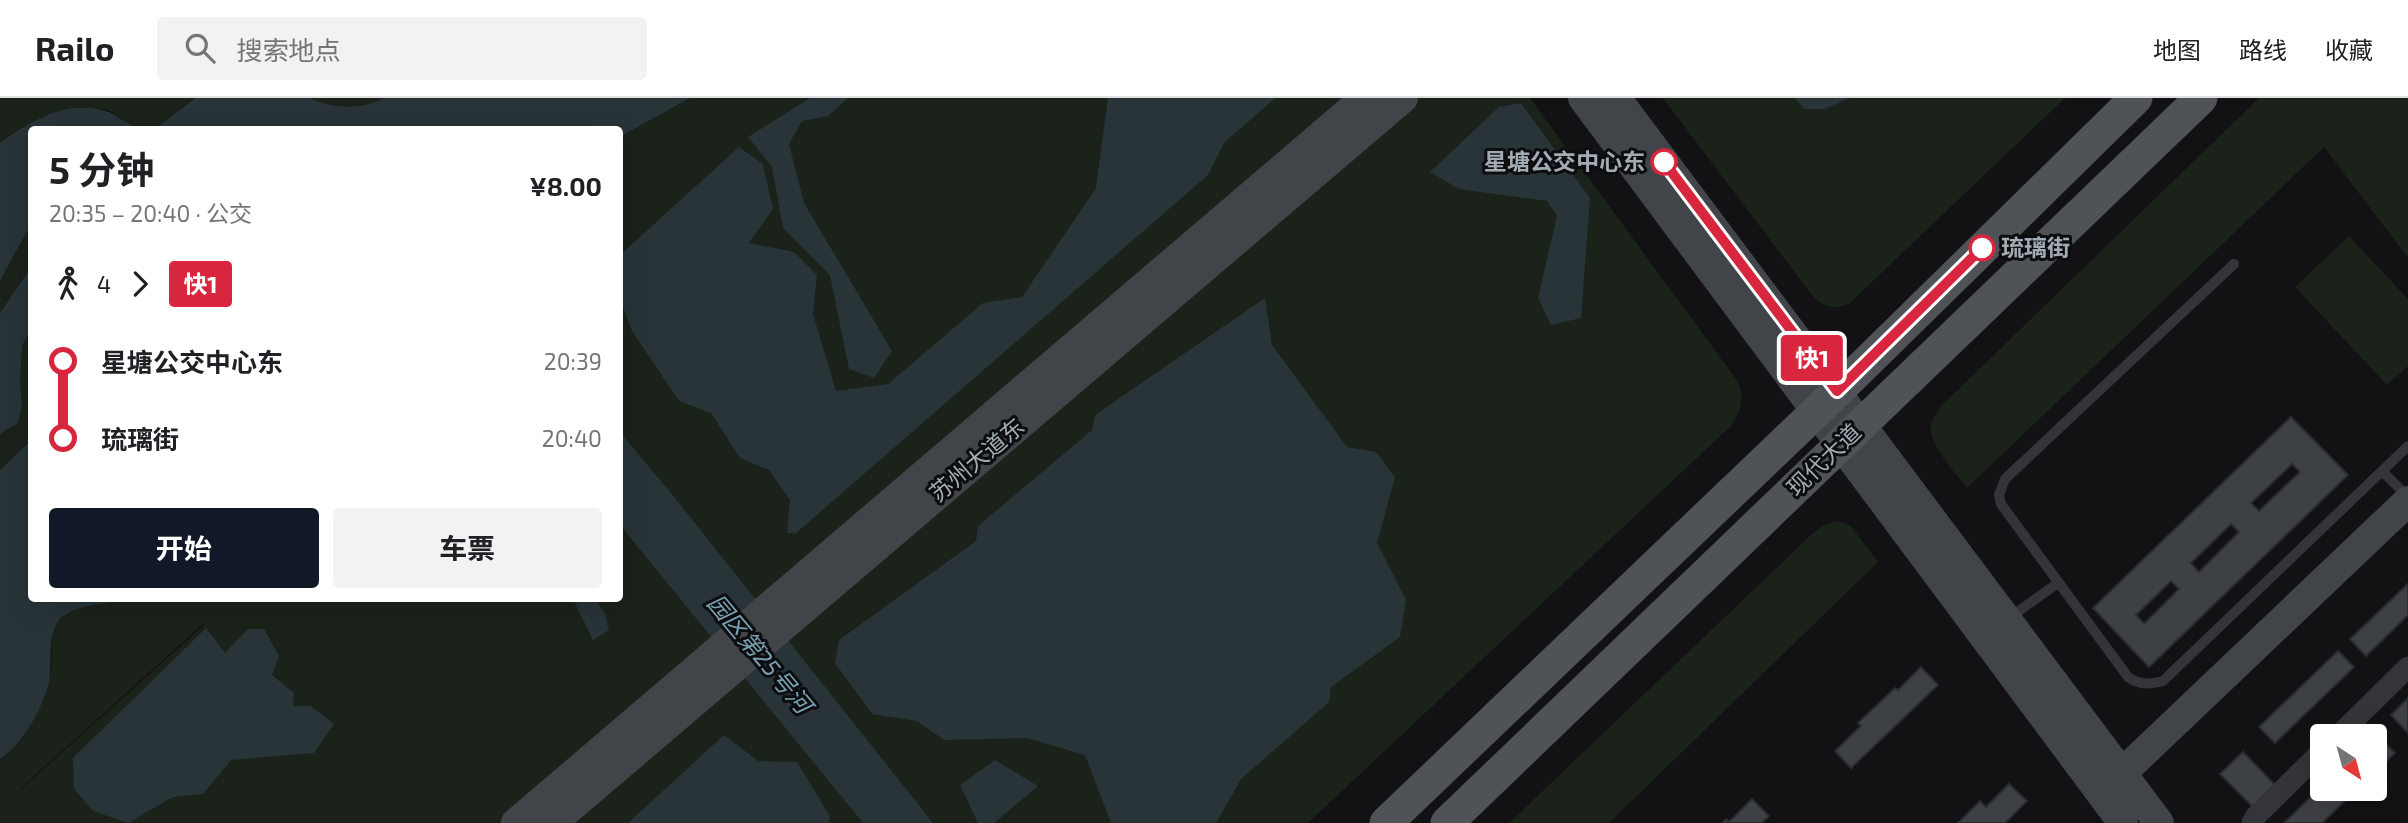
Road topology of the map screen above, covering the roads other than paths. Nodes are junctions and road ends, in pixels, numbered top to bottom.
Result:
1 (1365, 98) edge
2 (1403, 98) edge
3 (1583, 98) edge
4 (1616, 98) edge
5 (2136, 98) edge
6 (2201, 98) edge
7 (2234, 264) dead end
8 (1827, 401) junction
9 (1851, 434) junction
10 (2408, 446) edge
11 (2382, 471) junction
12 (2408, 499) edge
13 (2058, 583) junction
14 (775, 617) junction
15 (2007, 620) junction
16 (724, 662) junction
17 (2408, 667) edge
18 (2350, 724) edge
19 (2310, 763) edge
20 (2122, 773) junction
21 (516, 823) edge
22 (552, 823) edge
23 (1387, 823) edge
24 (1447, 823) edge
25 (2123, 823) edge
26 (2159, 823) edge
27 (2252, 823) edge

1 - 14 main road, 苏州大道东
2 - 14 main road, 苏州大道东
3 - 8 main road
4 - 8 main road
5 - 8 main road, 现代大道
6 - 9 main road, 现代大道
7 - 13 lane
8 - 9 main road
8 - 23 main road, 现代大道
9 - 15 main road
9 - 24 main road, 现代大道
9 - 25 main road
10 - 11 lane
11 - 12 lane
11 - 13 lane
12 - 20 main road
13 - 15 lane
14 - 16 main road, 苏州大道东
15 - 20 main road
16 - 21 main road, 苏州大道东
16 - 22 main road, 苏州大道东
17 - 18 street
19 - 27 street
20 - 26 main road

